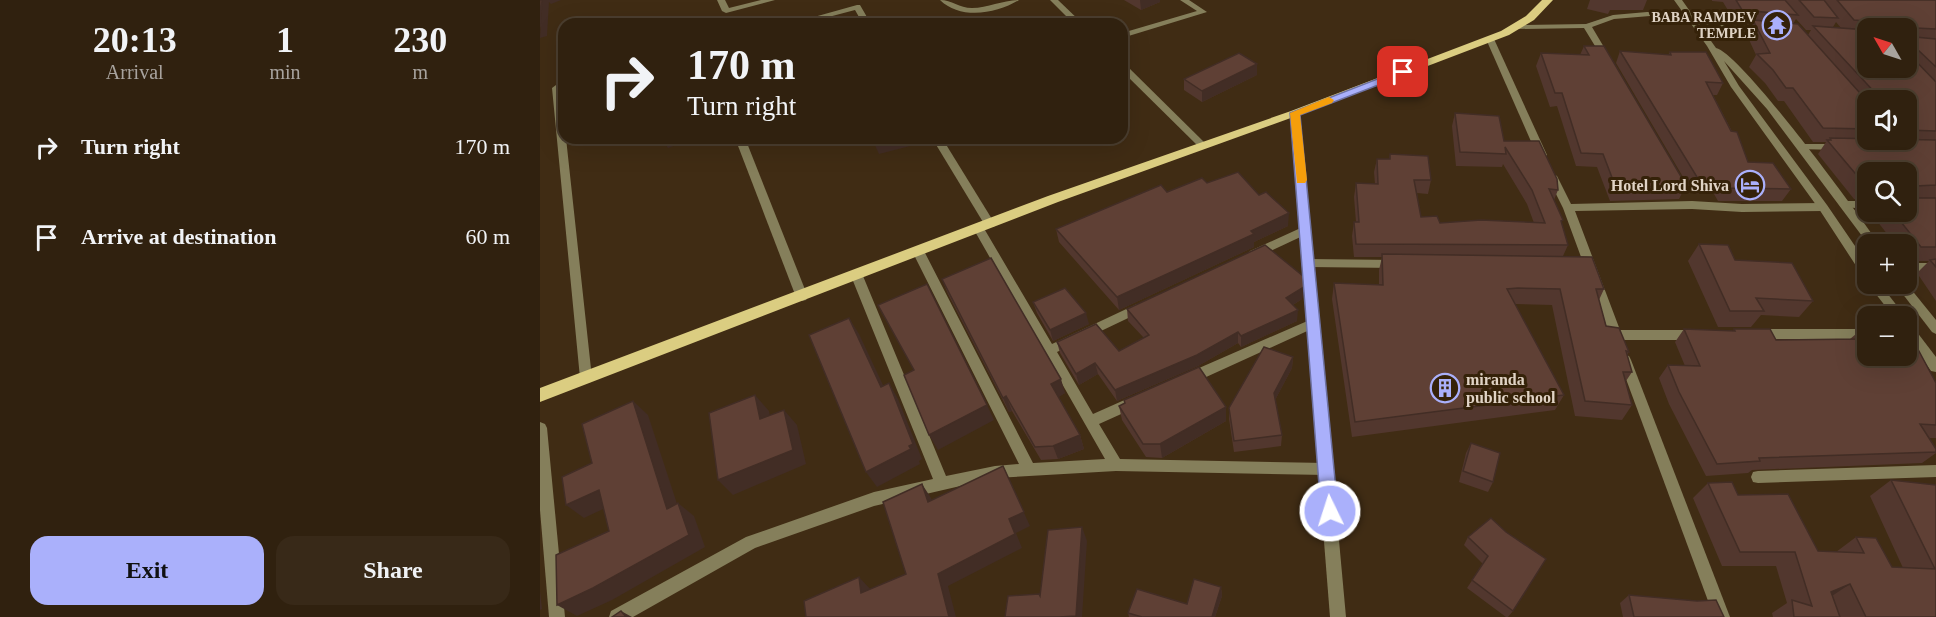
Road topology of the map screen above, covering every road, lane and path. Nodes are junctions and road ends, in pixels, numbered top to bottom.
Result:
1 (721, 0) edge
2 (771, 0) edge
3 (944, 0) edge
4 (1015, 0) edge
5 (1054, 0) edge
6 (1184, 0) edge
7 (1548, 0) edge
8 (1678, 0) edge
9 (1647, 14) dead end
10 (816, 18) edge
11 (863, 18) edge
12 (1072, 18) edge
13 (1696, 24) junction
14 (1587, 26) junction
15 (1517, 27) junction
16 (1777, 31) edge
17 (1128, 34) edge
18 (1490, 39) junction
19 (1711, 46) junction
20 (1610, 65) edge
21 (1128, 72) edge
22 (556, 88) dead end
23 (558, 107) edge
24 (1295, 113) junction
25 (562, 144) edge
26 (742, 144) edge
27 (940, 144) edge
28 (1203, 146) junction
29 (1801, 147) junction
30 (1847, 147) edge
31 (1847, 205) junction
32 (1857, 205) edge
33 (1823, 207) junction
34 (1568, 208) junction
35 (984, 226) junction
36 (1305, 230) junction
37 (1866, 234) edge
38 (918, 251) junction
39 (1857, 258) edge
40 (1242, 260) edge
41 (1308, 263) junction
42 (1413, 264) edge
43 (1917, 267) edge
44 (1936, 267) edge
45 (857, 276) junction
46 (1882, 294) edge
47 (1909, 294) edge
48 (802, 297) junction
49 (1156, 300) edge
50 (1891, 306) edge
51 (1312, 324) junction
52 (1936, 329) edge
53 (1748, 334) edge
54 (1857, 334) edge
55 (1616, 335) junction
56 (1712, 335) edge
57 (1917, 343) edge
58 (1050, 350) junction
59 (1936, 368) edge
60 (586, 378) junction
61 (1175, 384) edge
62 (540, 395) edge
63 (1143, 398) edge
64 (1091, 421) junction
65 (540, 429) edge
66 (1116, 465) junction
67 (1326, 469) junction
68 (1029, 470) junction
69 (1936, 471) edge
70 (1758, 477) dead end
71 (942, 484) junction
72 (557, 617) edge
73 (617, 617) edge
74 (1338, 617) edge
75 (1722, 617) edge

1 - 2 street
3 - 4 street
5 - 12 street
6 - 17 street
7 - 15 main road
8 - 13 street
9 - 14 street
10 - 11 street
13 - 16 street
13 - 19 street
14 - 15 street
14 - 20 street
15 - 18 main road
18 - 24 main road
18 - 34 street
19 - 29 street
19 - 33 street
21 - 28 street
22 - 23 street
24 - 28 main road
24 - 36 street
25 - 60 street
26 - 48 street
27 - 35 street
28 - 35 main road
29 - 30 street
29 - 31 street
31 - 32 street
31 - 37 street
33 - 34 street
33 - 39 street
34 - 55 street
35 - 38 main road
35 - 58 street
36 - 40 street
36 - 41 street
38 - 45 main road
38 - 68 street
41 - 42 street
41 - 51 street
43 - 44 street
45 - 48 main road
45 - 71 street
46 - 50 street
47 - 52 street
48 - 60 main road
49 - 58 street
51 - 61 street
51 - 67 street
53 - 54 street
55 - 56 street
55 - 75 street
57 - 59 street
58 - 64 street
60 - 62 main road
63 - 64 street
64 - 66 street
65 - 72 street
66 - 67 street
66 - 68 street
67 - 74 street
68 - 71 street
69 - 70 street
71 - 73 street

